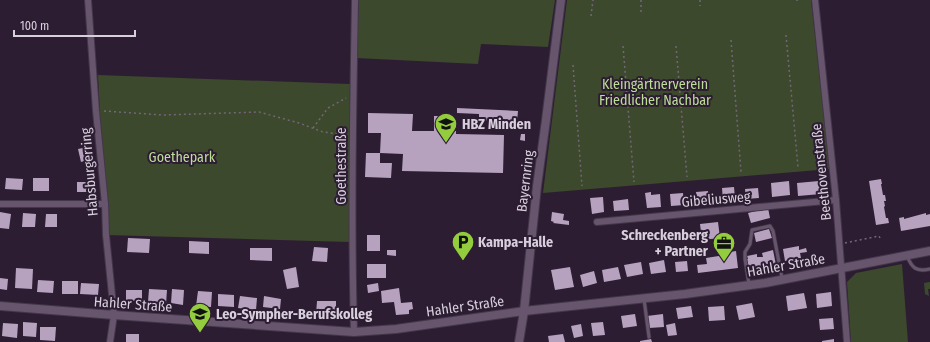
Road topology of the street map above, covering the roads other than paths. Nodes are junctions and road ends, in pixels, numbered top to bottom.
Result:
1 (88, 0) edge
2 (356, 0) edge
3 (561, 0) edge
4 (815, 0) edge
5 (836, 200) junction
6 (0, 204) edge
7 (105, 204) junction
8 (598, 222) dead end
9 (930, 251) edge
10 (906, 256) junction
11 (842, 268) junction
12 (930, 269) edge
13 (782, 280) junction
14 (749, 285) junction
15 (644, 299) junction
16 (0, 306) edge
17 (524, 311) junction
18 (114, 315) junction
19 (354, 332) junction
20 (649, 337) dead end
21 (110, 342) edge
22 (519, 342) edge
23 (847, 342) edge

1 - 7 street, Habsburgerring
2 - 19 street, Goethestraße
3 - 17 street, Bayernring
4 - 5 street, Beethovenstraße
5 - 8 street, Gibeliusweg
5 - 11 street, Beethovenstraße
6 - 7 street
7 - 18 street, Habsburgerring
9 - 10 street, Hahler Straße
10 - 11 street, Hahler Straße
10 - 12 lane
11 - 13 street, Hahler Straße
11 - 23 street, Beethovenstraße
13 - 14 street, Hahler Straße
13 - 14 lane
14 - 15 street, Hahler Straße
15 - 17 street, Hahler Straße
15 - 20 lane
16 - 18 street, Hahler Straße
17 - 19 street, Hahler Straße
17 - 22 street, Bayernring
18 - 19 street, Hahler Straße
18 - 21 street, Habsburgerring

